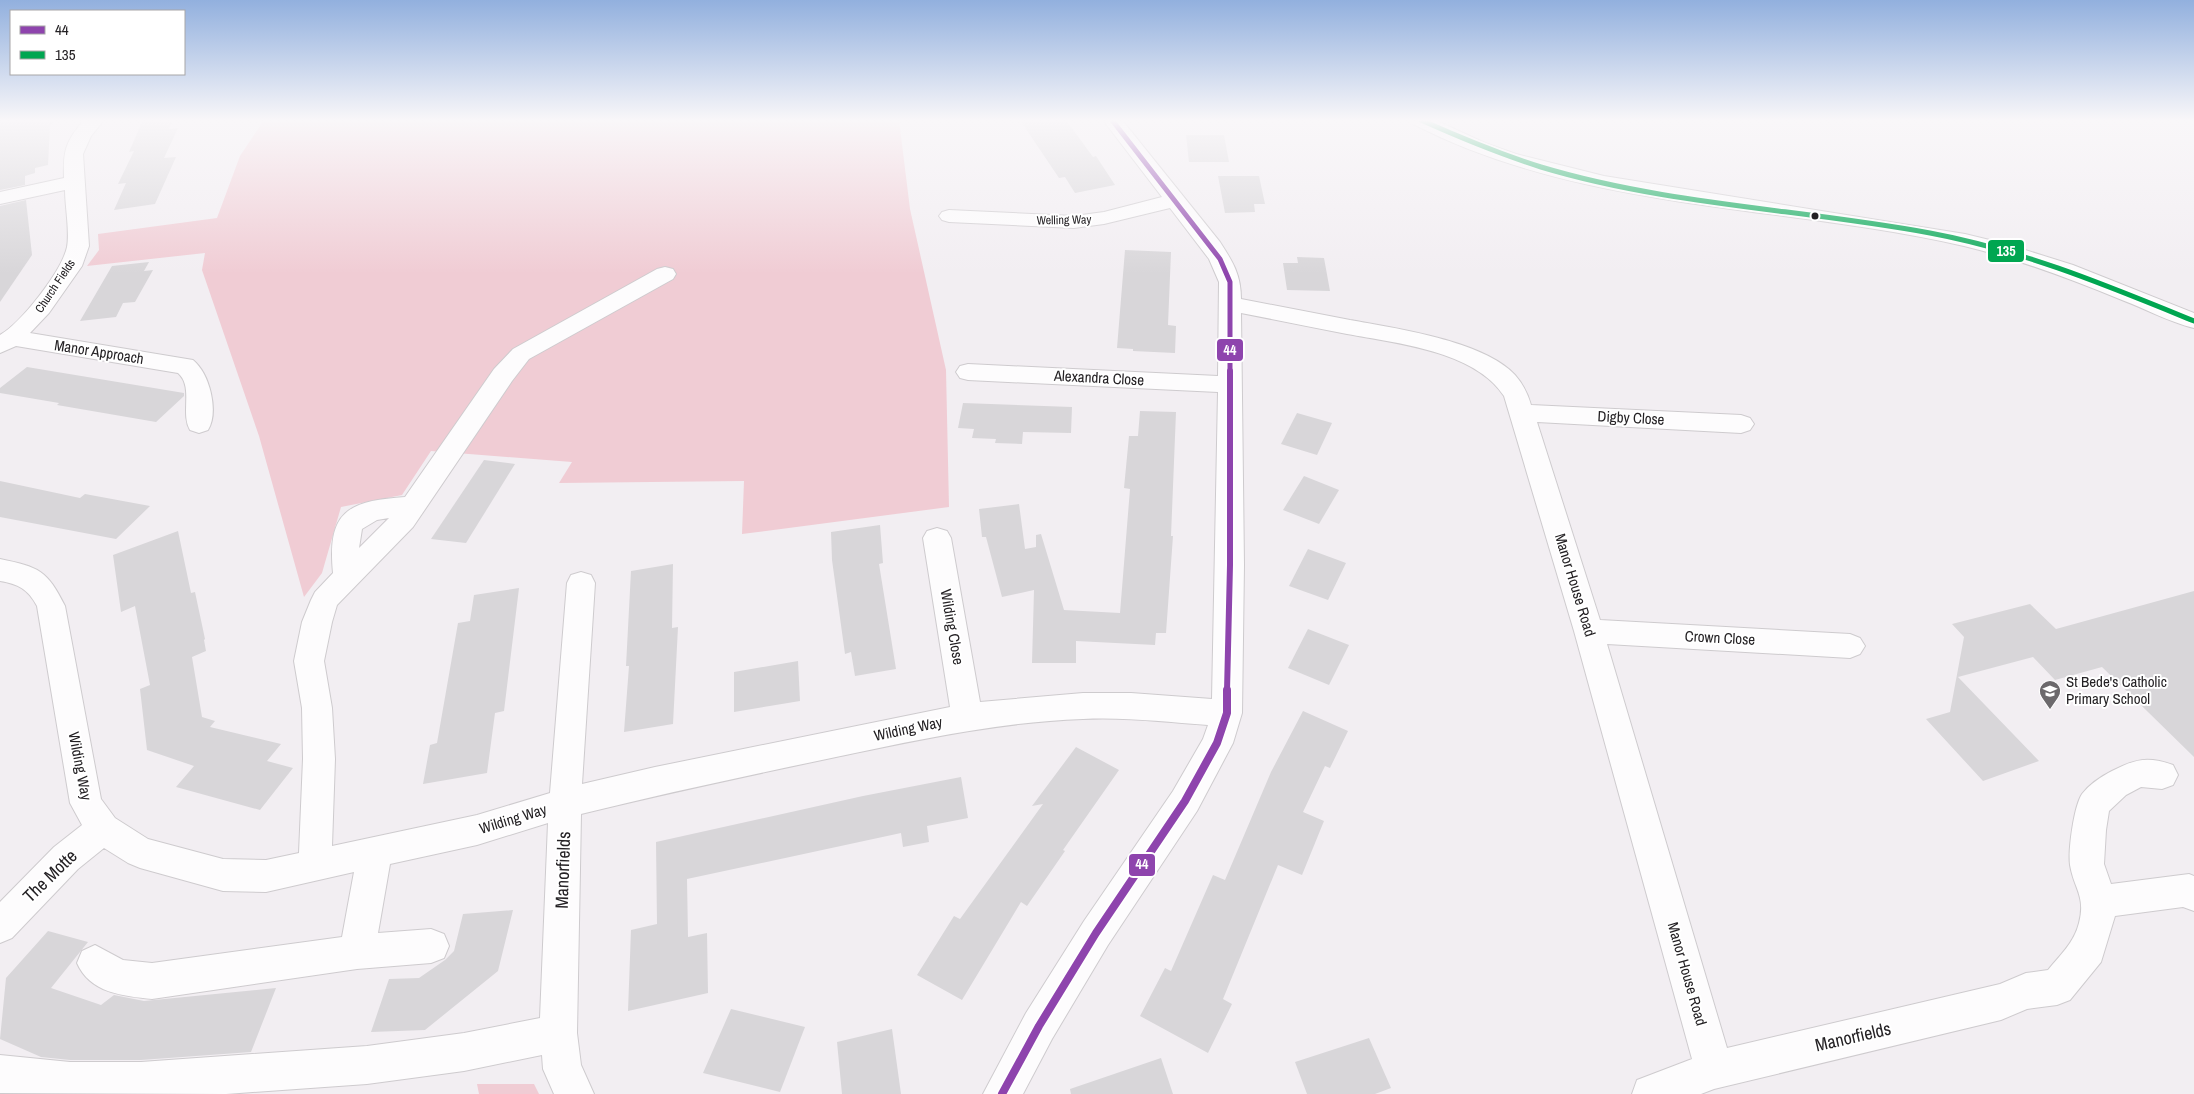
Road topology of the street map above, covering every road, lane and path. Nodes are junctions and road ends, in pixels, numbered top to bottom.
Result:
1 (75, 171) edge
2 (1153, 171) edge
3 (1559, 171) edge
4 (76, 181) junction
5 (0, 198) edge
6 (1176, 200) junction
7 (949, 216) dead end
8 (665, 274) dead end
9 (1230, 304) junction
10 (2194, 321) edge
11 (6, 342) edge
12 (968, 372) dead end
13 (1230, 385) junction
14 (1521, 413) junction
15 (198, 424) dead end
16 (1741, 424) dead end
17 (412, 506) junction
18 (936, 538) dead end
19 (0, 570) edge
20 (346, 576) junction
21 (581, 583) dead end
22 (1589, 631) junction
23 (1850, 646) dead end
24 (1227, 713) junction
25 (967, 717) junction
26 (2162, 775) dead end
27 (566, 803) junction
28 (103, 829) junction
29 (375, 853) junction
30 (315, 865) junction
31 (2194, 895) edge
32 (2100, 902) junction
33 (0, 926) edge
34 (431, 946) dead end
35 (357, 952) junction
36 (95, 963) dead end
37 (558, 1033) junction
38 (1714, 1070) junction
39 (0, 1074) edge
40 (575, 1094) edge
41 (1002, 1094) edge
42 (1652, 1094) edge

1 - 4 street, Church Fields
2 - 6 street
3 - 10 street
4 - 5 street
4 - 11 street, Church Fields
6 - 7 street, Welling Way
6 - 9 street
8 - 17 street
9 - 13 street
9 - 14 street, Manor House Road
11 - 15 street, Manor Approach
12 - 13 street, Alexandra Close
13 - 24 street
14 - 16 street, Digby Close
14 - 22 street, Manor House Road
17 - 20 street
17 - 20 street
18 - 25 street, Wilding Close
19 - 28 street, Wilding Way
20 - 30 street
21 - 27 street, Manorfields
22 - 23 street, Crown Close
22 - 38 street, Manor House Road
24 - 25 street, Wilding Way
24 - 41 street
25 - 27 street, Wilding Way
26 - 32 street
27 - 29 street, Wilding Way
27 - 37 street, Manorfields
28 - 30 street, Wilding Way
28 - 33 street, The Motte
29 - 30 street, Wilding Way
29 - 35 street
31 - 32 street
32 - 38 street, Manorfields
34 - 35 street
35 - 36 street
37 - 39 street
37 - 40 street, Manorfields
38 - 42 street, Manorfields

